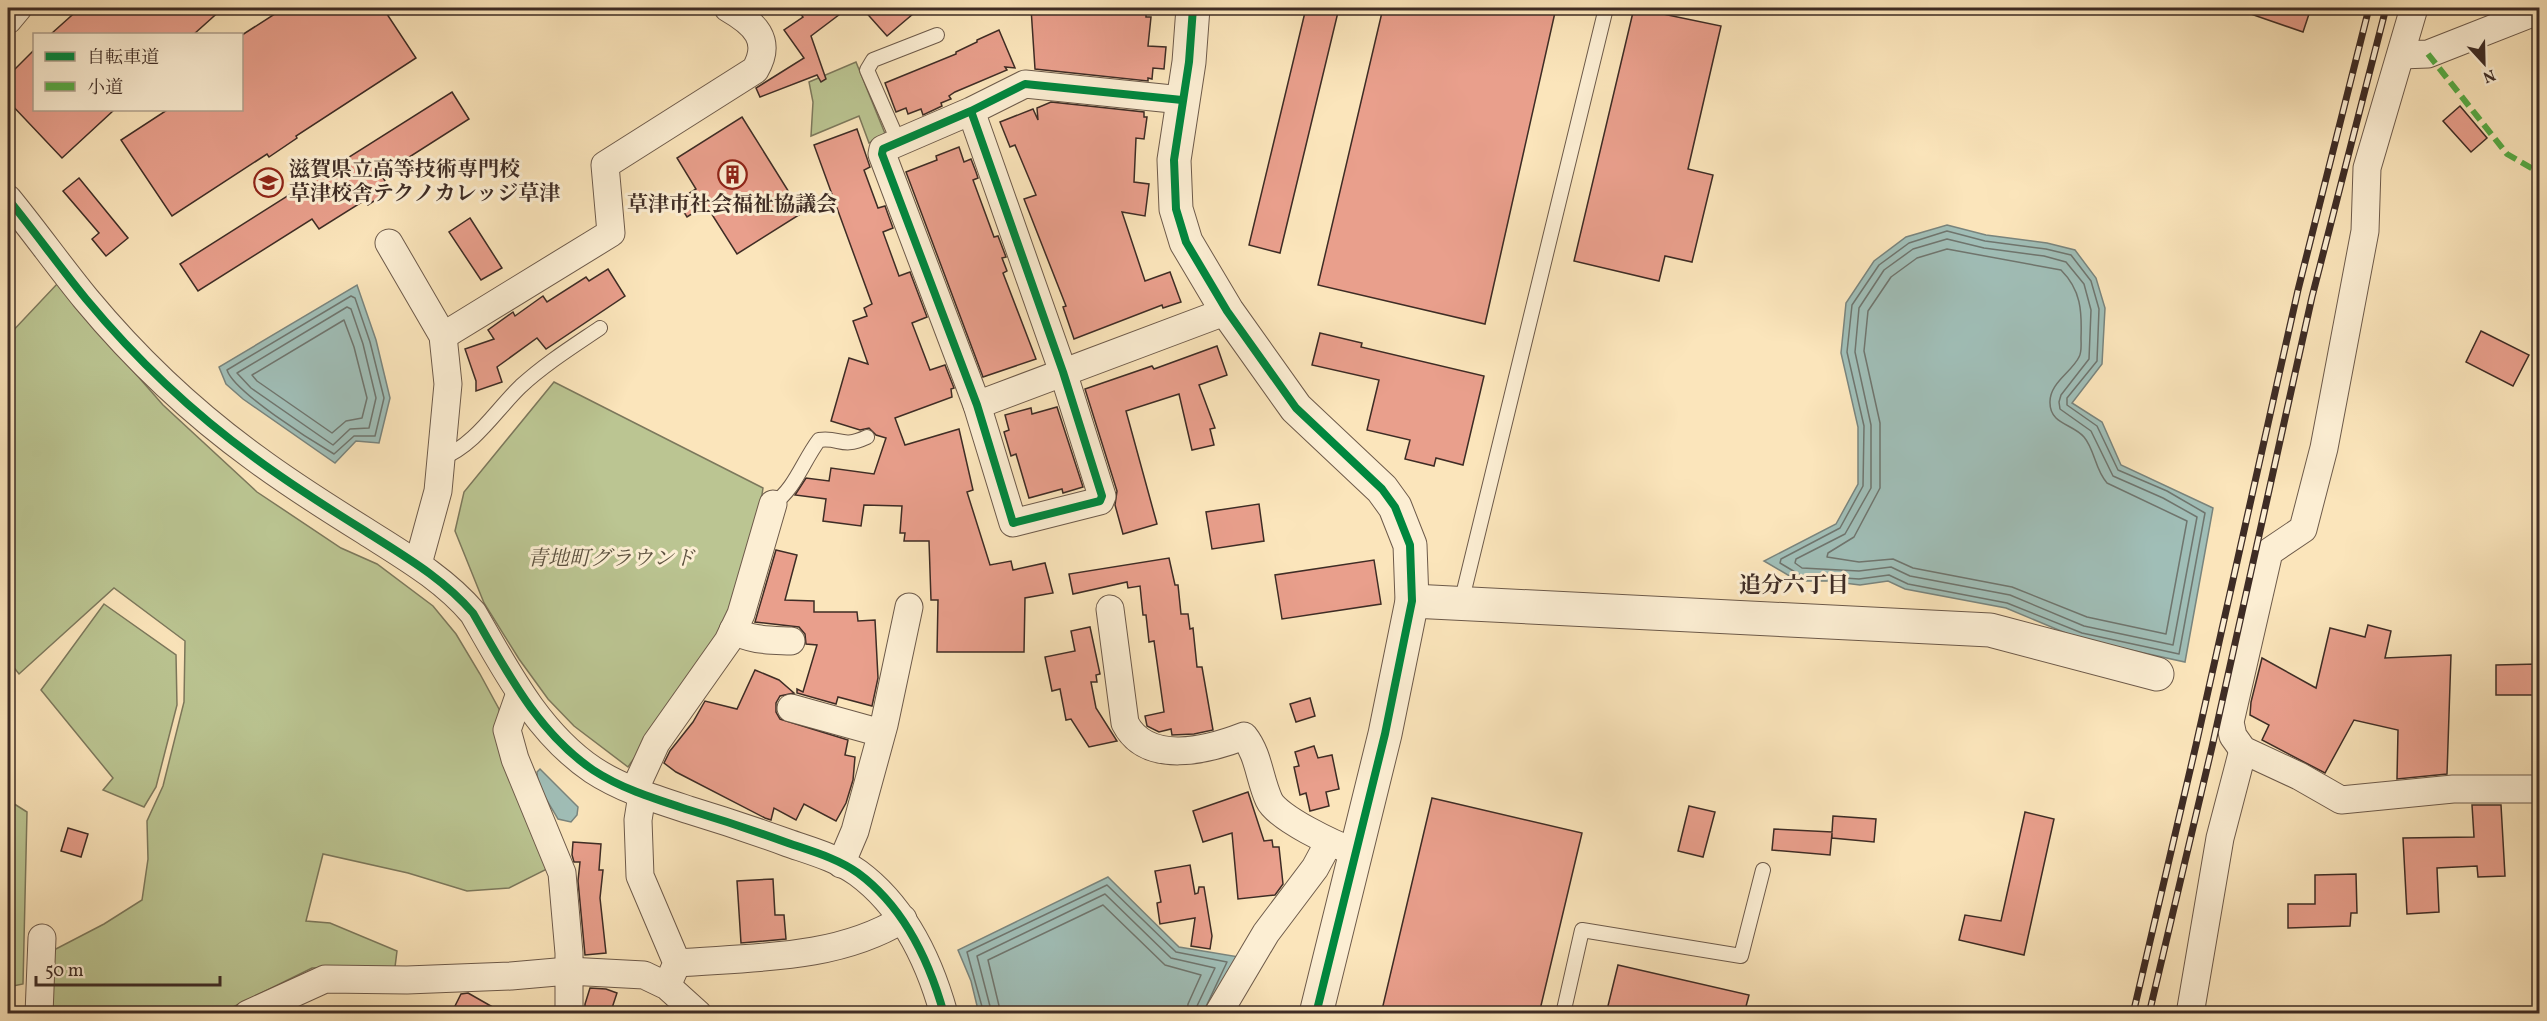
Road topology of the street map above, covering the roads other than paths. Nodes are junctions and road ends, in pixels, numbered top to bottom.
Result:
1 (18, 8) edge
2 (728, 8) edge
3 (1192, 8) edge
4 (1606, 8) edge
5 (2414, 8) edge
6 (2540, 10) edge
7 (8, 20) edge
8 (937, 35) dead end
9 (2401, 54) junction
10 (1182, 100) junction
11 (971, 111) junction
12 (899, 143) junction
13 (8, 199) edge
14 (389, 243) dead end
15 (1227, 311) junction
16 (600, 328) dead end
17 (443, 336) junction
18 (1063, 372) junction
19 (977, 405) junction
20 (867, 437) dead end
21 (442, 458) junction
22 (773, 504) joint
23 (418, 564) junction
24 (1412, 602) junction
25 (1461, 603) junction
26 (909, 607) dead end
27 (1110, 609) dead end
28 (733, 630) junction
29 (791, 641) dead end
30 (2157, 674) dead end
31 (520, 693) junction
32 (791, 708) dead end
33 (881, 733) junction
34 (2243, 750) junction
35 (2540, 789) edge
36 (638, 793) junction
37 (1342, 847) junction
38 (841, 864) junction
39 (1764, 870) dead end
40 (903, 919) junction
41 (42, 938) dead end
42 (568, 971) junction
43 (672, 974) junction
44 (39, 1014) edge
45 (248, 1014) edge
46 (569, 1014) edge
47 (698, 1014) edge
48 (944, 1014) edge
49 (1218, 1014) edge
50 (1316, 1014) edge
51 (1563, 1014) edge
52 (2190, 1014) edge

1 - 7 street
2 - 17 street
3 - 10 street
4 - 25 lane
5 - 9 street
6 - 9 street
8 - 12 lane
9 - 34 street
10 - 11 street
10 - 15 street
11 - 12 street
11 - 18 street
12 - 19 street
13 - 23 street
14 - 17 street
15 - 18 street
15 - 24 street
16 - 21 lane
17 - 21 street
18 - 19 street
18 - 19 street
20 - 22 lane
21 - 23 street
22 - 28 street
23 - 31 street
24 - 25 street
24 - 37 street
25 - 30 street
26 - 33 street
27 - 37 street
28 - 29 street
28 - 36 street
31 - 36 street
31 - 42 street
32 - 33 street
33 - 38 street
34 - 35 street
34 - 52 street
36 - 38 street
36 - 43 street
37 - 49 street
37 - 50 street
38 - 40 street
39 - 51 lane
40 - 43 street
40 - 48 street
41 - 44 street
42 - 43 street
42 - 45 street
42 - 46 street
43 - 47 street

